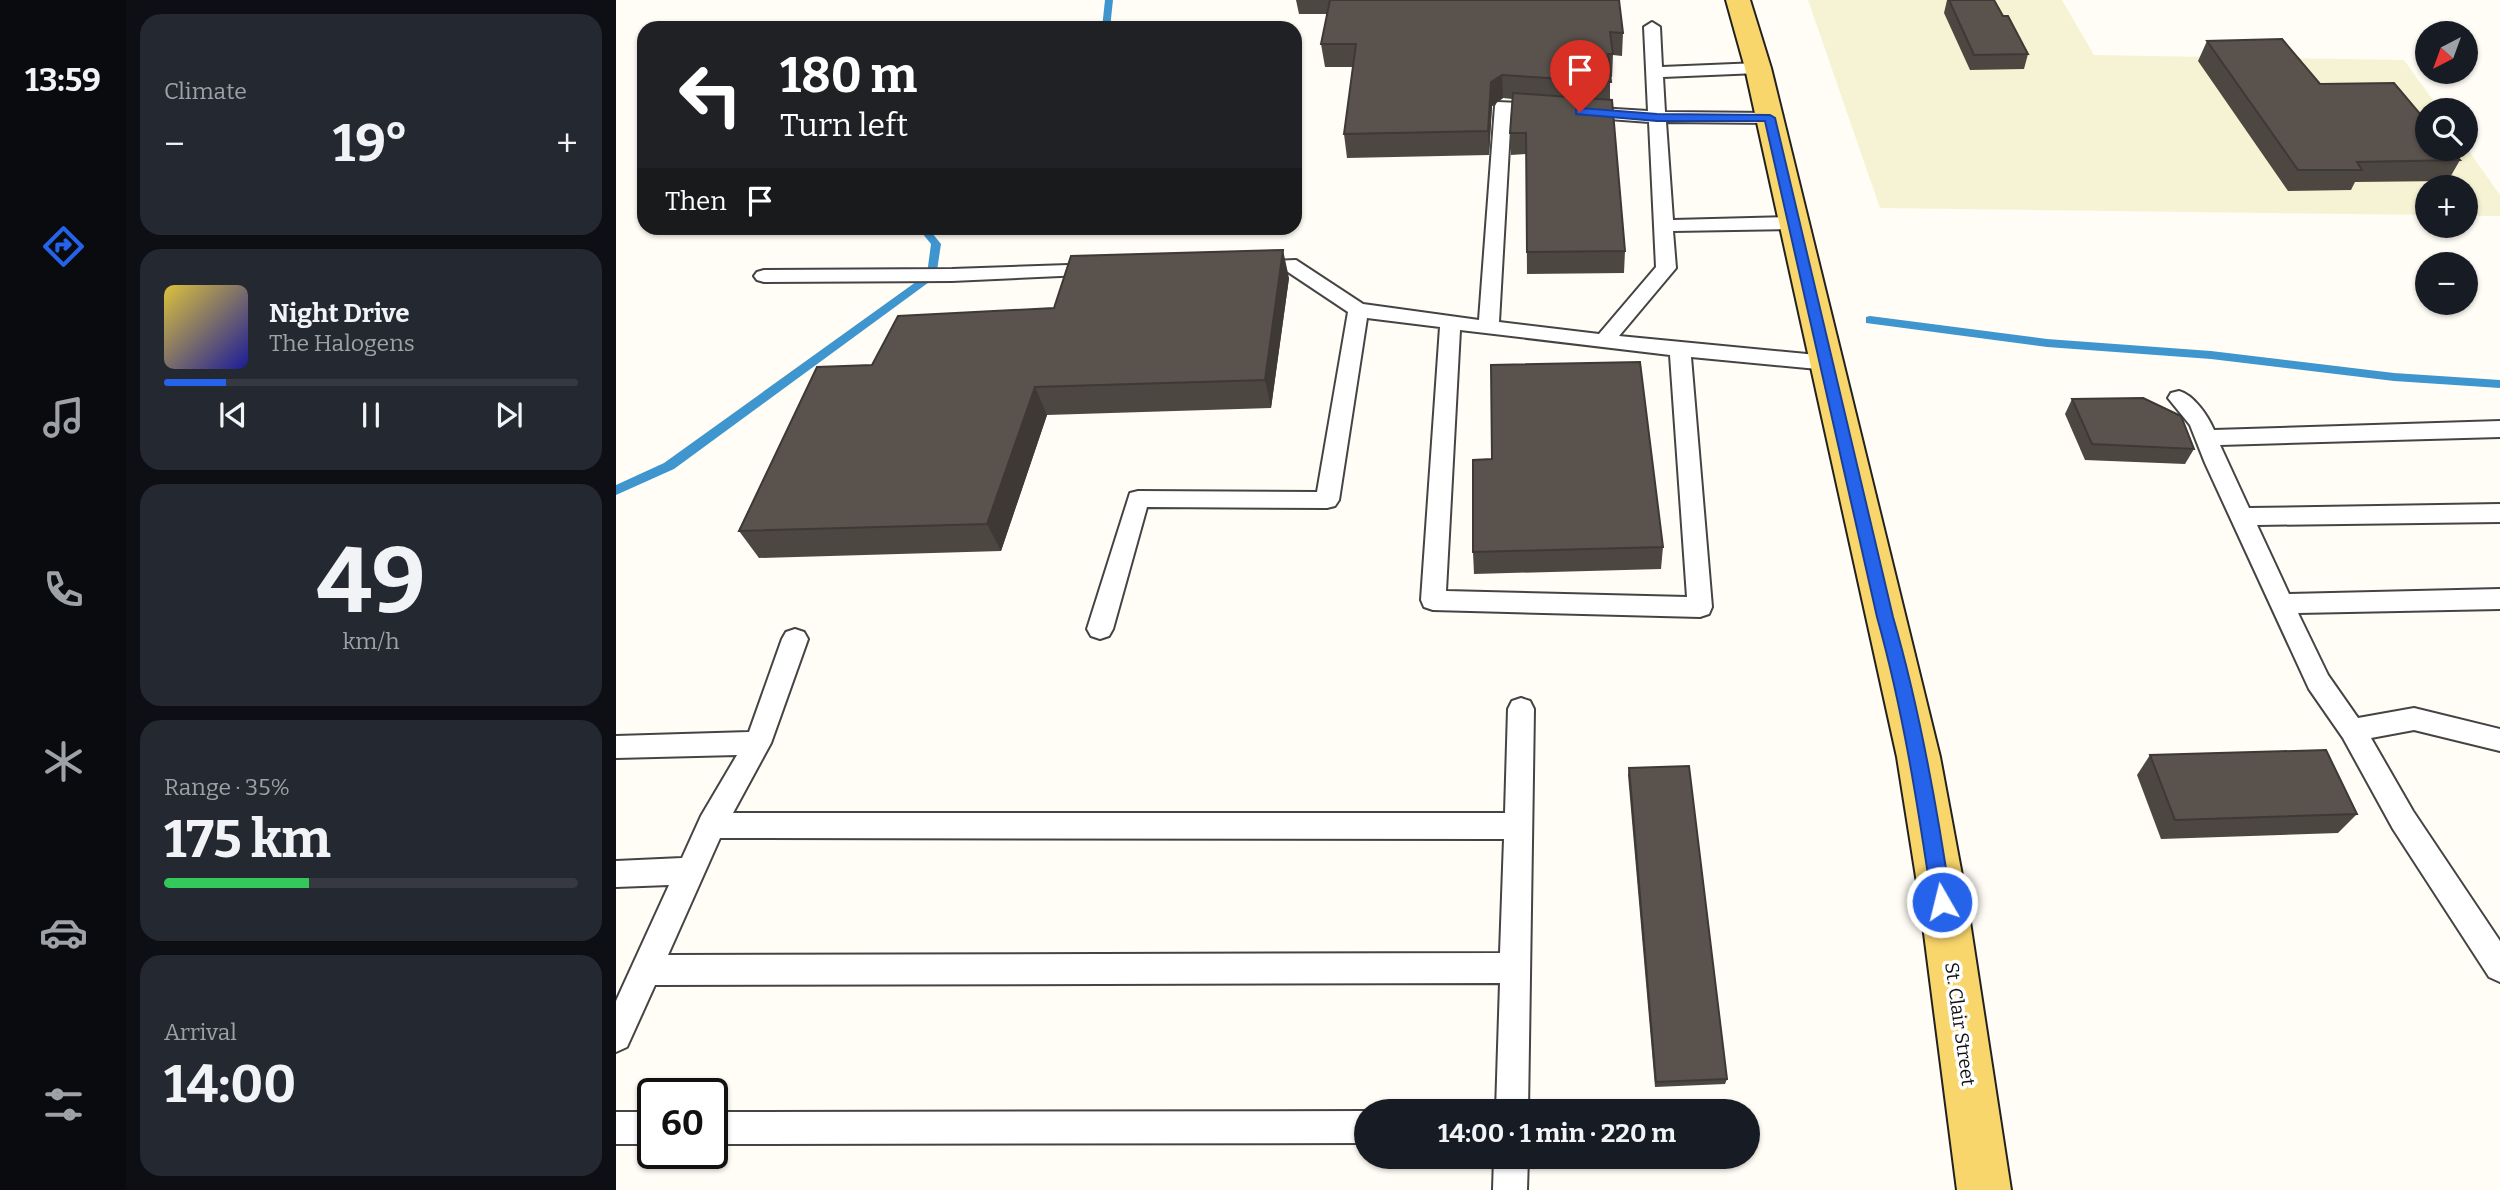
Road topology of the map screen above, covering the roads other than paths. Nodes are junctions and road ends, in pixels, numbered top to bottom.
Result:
1 (1738, 0) edge
2 (1652, 27) dead end
3 (1758, 68) junction
4 (1654, 72) junction
5 (1657, 117) junction
6 (1770, 118) junction
7 (1793, 223) junction
8 (1664, 226) junction
9 (1235, 266) edge
10 (1114, 270) edge
11 (764, 276) dead end
12 (1358, 310) junction
13 (1450, 322) junction
14 (1489, 327) junction
15 (1604, 341) junction
16 (1680, 349) junction
17 (1828, 363) junction
18 (2179, 398) dead end
19 (2500, 429) edge
20 (2206, 438) junction
21 (2500, 513) edge
22 (2241, 517) junction
23 (2500, 599) edge
24 (2281, 604) junction
25 (1100, 629) dead end
26 (795, 639) dead end
27 (1521, 709) dead end
28 (2351, 730) junction
29 (2500, 740) edge
30 (758, 743) junction
31 (616, 747) edge
32 (711, 825) junction
33 (1519, 826) junction
34 (690, 872) junction
35 (616, 874) edge
36 (2500, 967) edge
37 (1516, 968) junction
38 (646, 970) junction
39 (619, 1022) edge
40 (1512, 1099) edge
41 (1354, 1127) edge
42 (616, 1128) edge
43 (637, 1128) edge
44 (728, 1128) edge
45 (1511, 1169) edge
46 (1510, 1190) edge
47 (1984, 1190) edge

1 - 3 main road, St. Clair Street
2 - 4 lane
3 - 4 lane
3 - 6 main road, St. Clair Street
4 - 5 lane
5 - 6 lane
5 - 8 lane
5 - 14 lane
6 - 7 main road, St. Clair Street
7 - 8 lane
7 - 17 main road, St. Clair Street
8 - 15 lane
9 - 12 lane
10 - 11 lane
12 - 13 lane
12 - 25 lane
13 - 14 lane
13 - 16 lane
14 - 15 lane
15 - 16 lane
16 - 17 lane
17 - 47 main road, St. Clair Street
18 - 20 lane
19 - 20 lane
20 - 22 lane
21 - 22 lane
22 - 24 lane
23 - 24 lane
24 - 28 lane
26 - 30 lane
27 - 33 lane
28 - 29 lane
28 - 36 lane
30 - 31 lane
30 - 32 lane
32 - 33 lane
32 - 34 lane
33 - 37 lane
34 - 35 lane
34 - 38 lane
37 - 38 lane
37 - 40 lane
38 - 39 lane
41 - 44 lane
42 - 43 lane
45 - 46 lane

